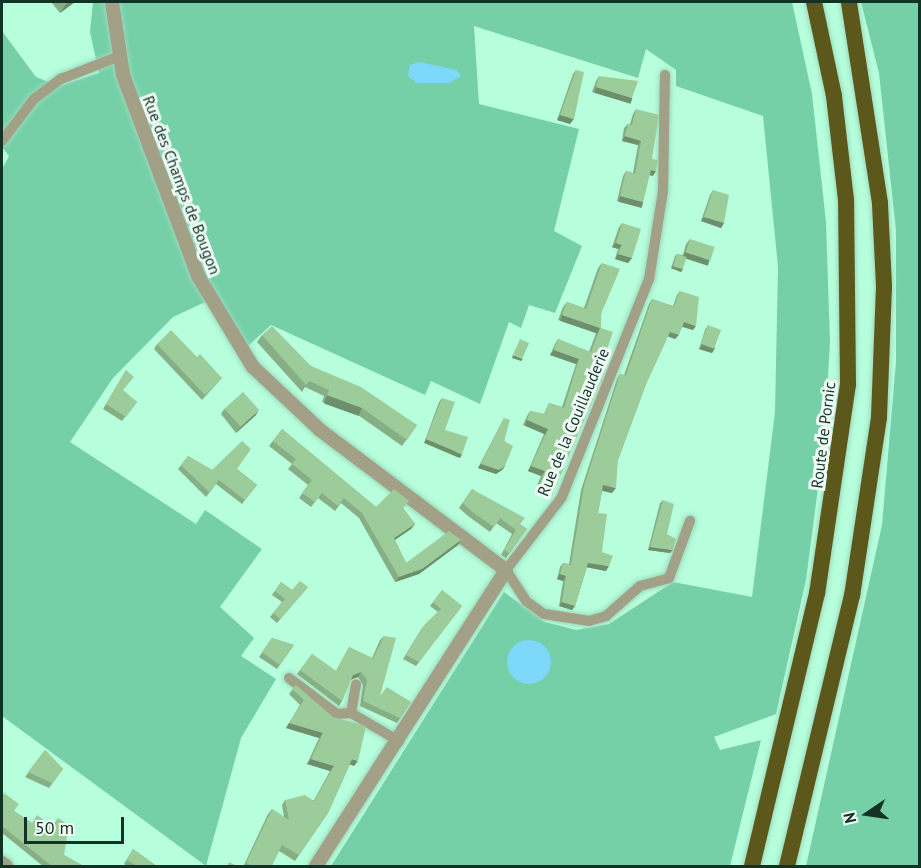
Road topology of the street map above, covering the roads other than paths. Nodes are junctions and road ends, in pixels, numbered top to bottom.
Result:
1 (112, 2) edge
2 (814, 2) edge
3 (849, 2) edge
4 (117, 57) junction
5 (665, 75) dead end
6 (2, 141) edge
7 (690, 521) dead end
8 (507, 570) junction
9 (289, 678) dead end
10 (357, 684) dead end
11 (351, 713) junction
12 (399, 741) junction
13 (2, 863) edge
14 (6, 867) edge
15 (316, 867) edge
16 (752, 867) edge
17 (787, 867) edge

1 - 4 street, Rue des Champs de Bougon
2 - 16 highway, Route de Pornic
3 - 17 highway
4 - 6 street
4 - 8 street, Rue des Champs de Bougon
5 - 8 street, Rue de la Couillauderie
7 - 8 street
8 - 12 street, Rue de la Couillauderie
9 - 11 street
10 - 11 street
11 - 12 street
12 - 15 street, Rue de la Couillauderie
13 - 14 street

